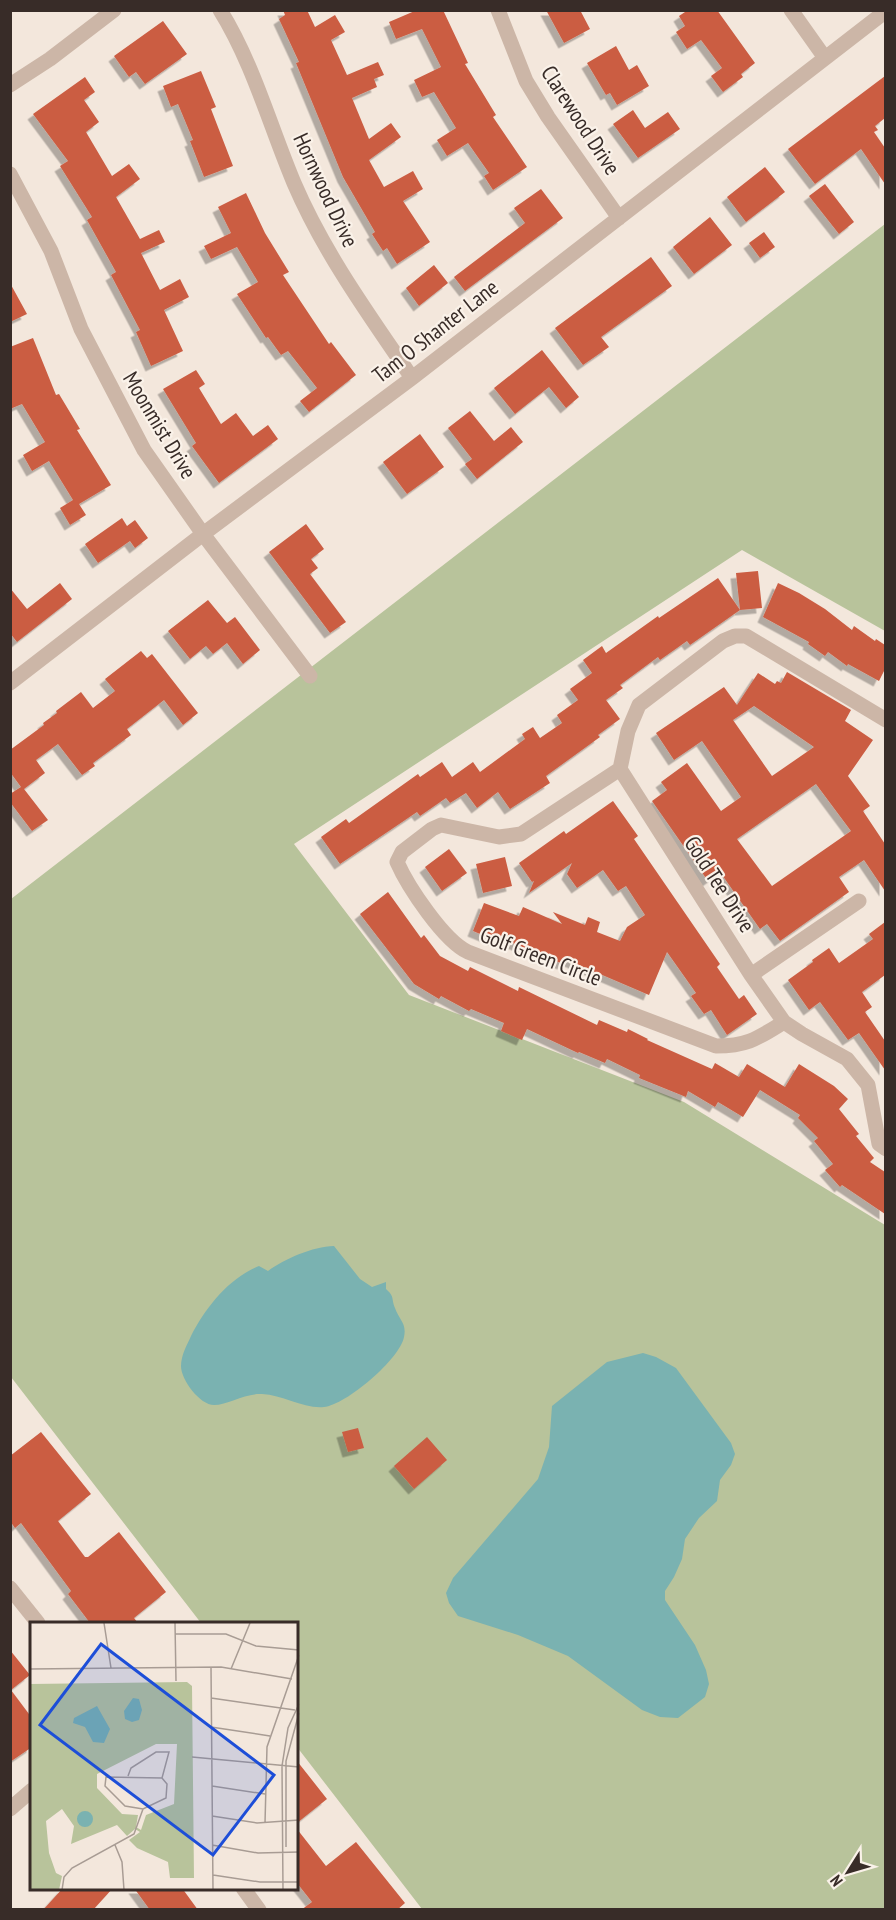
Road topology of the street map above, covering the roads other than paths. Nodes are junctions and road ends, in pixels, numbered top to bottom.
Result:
1 (114, 10) edge
2 (220, 10) edge
3 (498, 10) edge
4 (791, 10) edge
5 (885, 11) edge
6 (825, 58) junction
7 (10, 85) edge
8 (10, 174) edge
9 (619, 218) junction
10 (412, 378) junction
11 (203, 534) junction
12 (310, 676) dead end
13 (10, 683) edge
14 (885, 720) edge
15 (620, 769) junction
16 (859, 901) dead end
17 (751, 975) junction
18 (784, 1022) junction
19 (885, 1149) edge
20 (10, 1588) edge
21 (37, 1622) edge
22 (30, 1792) edge
23 (10, 1809) edge
24 (244, 1890) edge
25 (259, 1910) edge

1 - 7 street
2 - 10 street, Hornwood Drive
3 - 9 street, Clarewood Drive
4 - 6 street
5 - 6 street, Tam O Shanter Lane
6 - 9 street, Tam O Shanter Lane
8 - 11 street, Moonmist Drive
9 - 10 street, Tam O Shanter Lane
10 - 11 street, Tam O Shanter Lane
11 - 12 street, Moonmist Drive
11 - 13 street, Tam O Shanter Lane
14 - 15 street
15 - 17 street, Gold Tee Drive
15 - 18 street, Golf Green Circle
16 - 17 street
17 - 18 street, Gold Tee Drive
18 - 19 street
20 - 21 street
22 - 23 street
24 - 25 street

